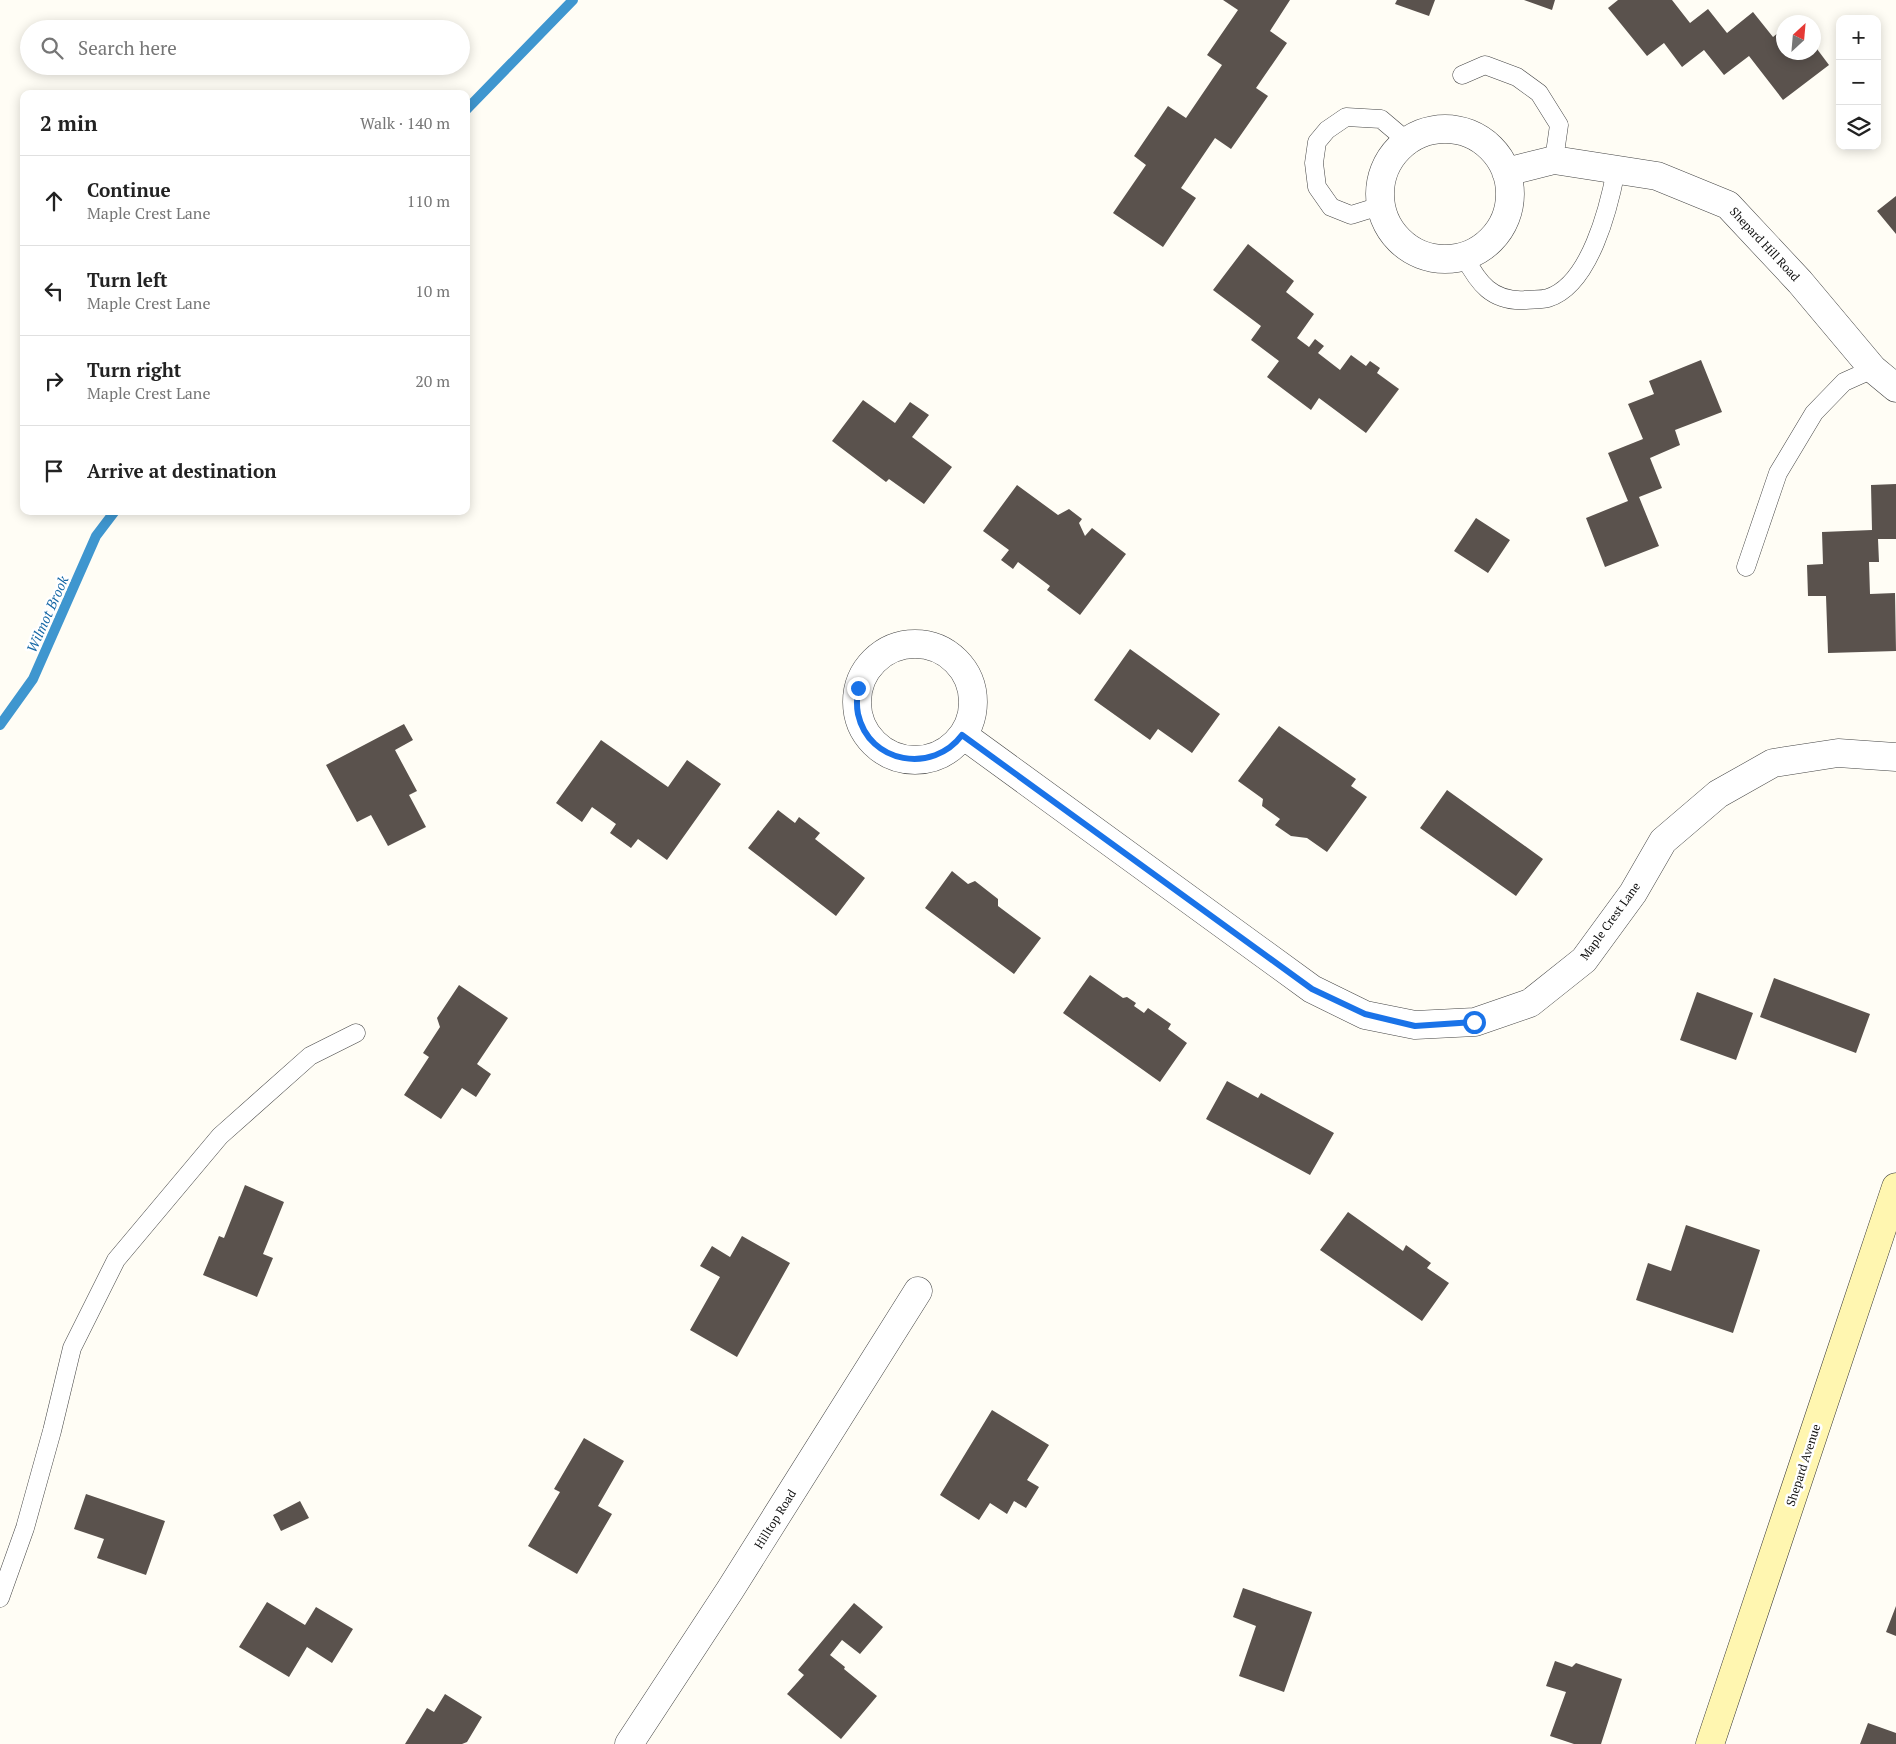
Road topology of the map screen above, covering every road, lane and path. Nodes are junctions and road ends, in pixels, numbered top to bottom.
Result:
1 (1462, 75) dead end
2 (1407, 141) junction
3 (1554, 160) junction
4 (1616, 170) junction
5 (1506, 172) junction
6 (1380, 206) junction
7 (1464, 256) junction
8 (1873, 369) junction
9 (1896, 388) edge
10 (1746, 567) dead end
11 (962, 735) junction
12 (1896, 757) edge
13 (356, 1033) dead end
14 (1896, 1187) edge
15 (918, 1291) dead end
16 (0, 1598) edge
17 (629, 1744) edge
18 (1710, 1744) edge

1 - 3 lane
2 - 5 street
2 - 6 street
2 - 6 lane
3 - 4 street, Shepard Hill Road
3 - 5 street, Shepard Hill Road
4 - 7 lane
4 - 8 street, Shepard Hill Road
5 - 7 street
6 - 7 street
8 - 9 street, Shepard Hill Road
8 - 10 lane
11 - 11 street
11 - 12 street, Maple Crest Lane
13 - 16 lane
14 - 18 main road, Shepard Avenue
15 - 17 street, Hilltop Road

